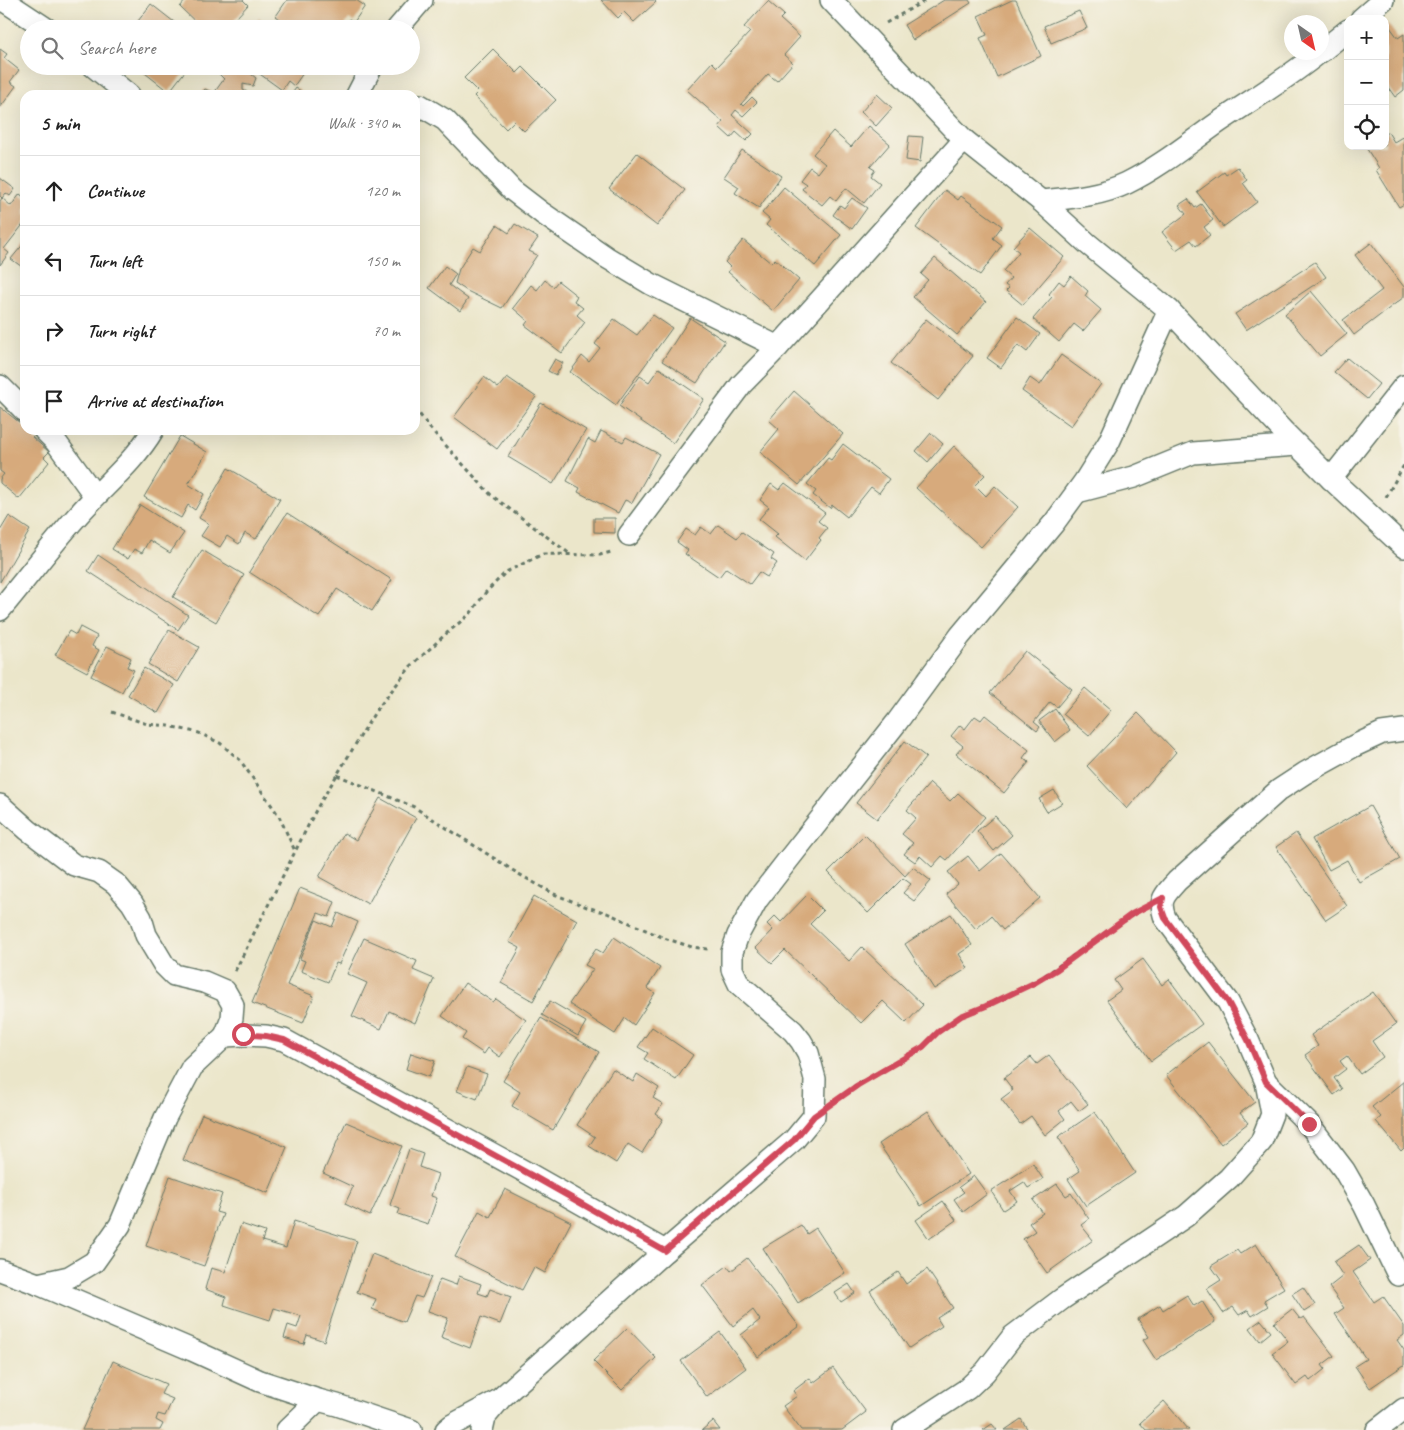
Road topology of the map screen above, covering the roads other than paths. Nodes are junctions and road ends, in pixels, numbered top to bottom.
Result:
1 (3, 0) edge
2 (422, 0) edge
3 (832, 0) edge
4 (1383, 0) edge
5 (1366, 15) edge
6 (33, 20) edge
7 (405, 20) edge
8 (1344, 33) edge
9 (1329, 45) edge
10 (1310, 60) edge
11 (104, 75) edge
12 (367, 75) edge
13 (123, 90) edge
14 (360, 90) edge
15 (420, 105) edge
16 (964, 140) junction
17 (1041, 201) junction
18 (1169, 310) junction
19 (778, 347) junction
20 (0, 386) edge
21 (1404, 386) edge
22 (20, 406) edge
23 (49, 435) edge
24 (150, 435) edge
25 (1297, 445) junction
26 (1331, 479) junction
27 (1077, 492) junction
28 (95, 496) junction
29 (629, 535) road end
30 (1404, 547) edge
31 (0, 610) edge
32 (1404, 730) edge
33 (0, 805) edge
34 (225, 1036) junction
35 (1266, 1082) junction
36 (665, 1251) junction
37 (0, 1270) edge
38 (1398, 1275) dead end
39 (38, 1284) junction
40 (502, 1398) junction
41 (318, 1400) junction
42 (1404, 1409) edge
43 (287, 1430) edge
44 (411, 1430) edge
45 (446, 1430) edge
46 (482, 1430) edge
47 (904, 1430) edge
48 (1377, 1430) edge

1 - 6 street
2 - 7 street
3 - 16 street
4 - 5 street
8 - 9 street
10 - 17 street
11 - 13 street
12 - 14 street
15 - 19 street
16 - 17 street
16 - 19 street
17 - 18 street
18 - 25 street
18 - 27 street
19 - 29 street
20 - 22 street
21 - 26 street
23 - 28 street
24 - 28 street
25 - 26 street
25 - 27 street
26 - 30 street
27 - 36 street
28 - 31 street
32 - 35 street
33 - 34 street
34 - 36 street
34 - 39 street
35 - 38 street
35 - 47 street
36 - 40 street
37 - 39 street
39 - 41 street
40 - 45 street
40 - 46 street
41 - 43 street
41 - 44 street
42 - 48 street

